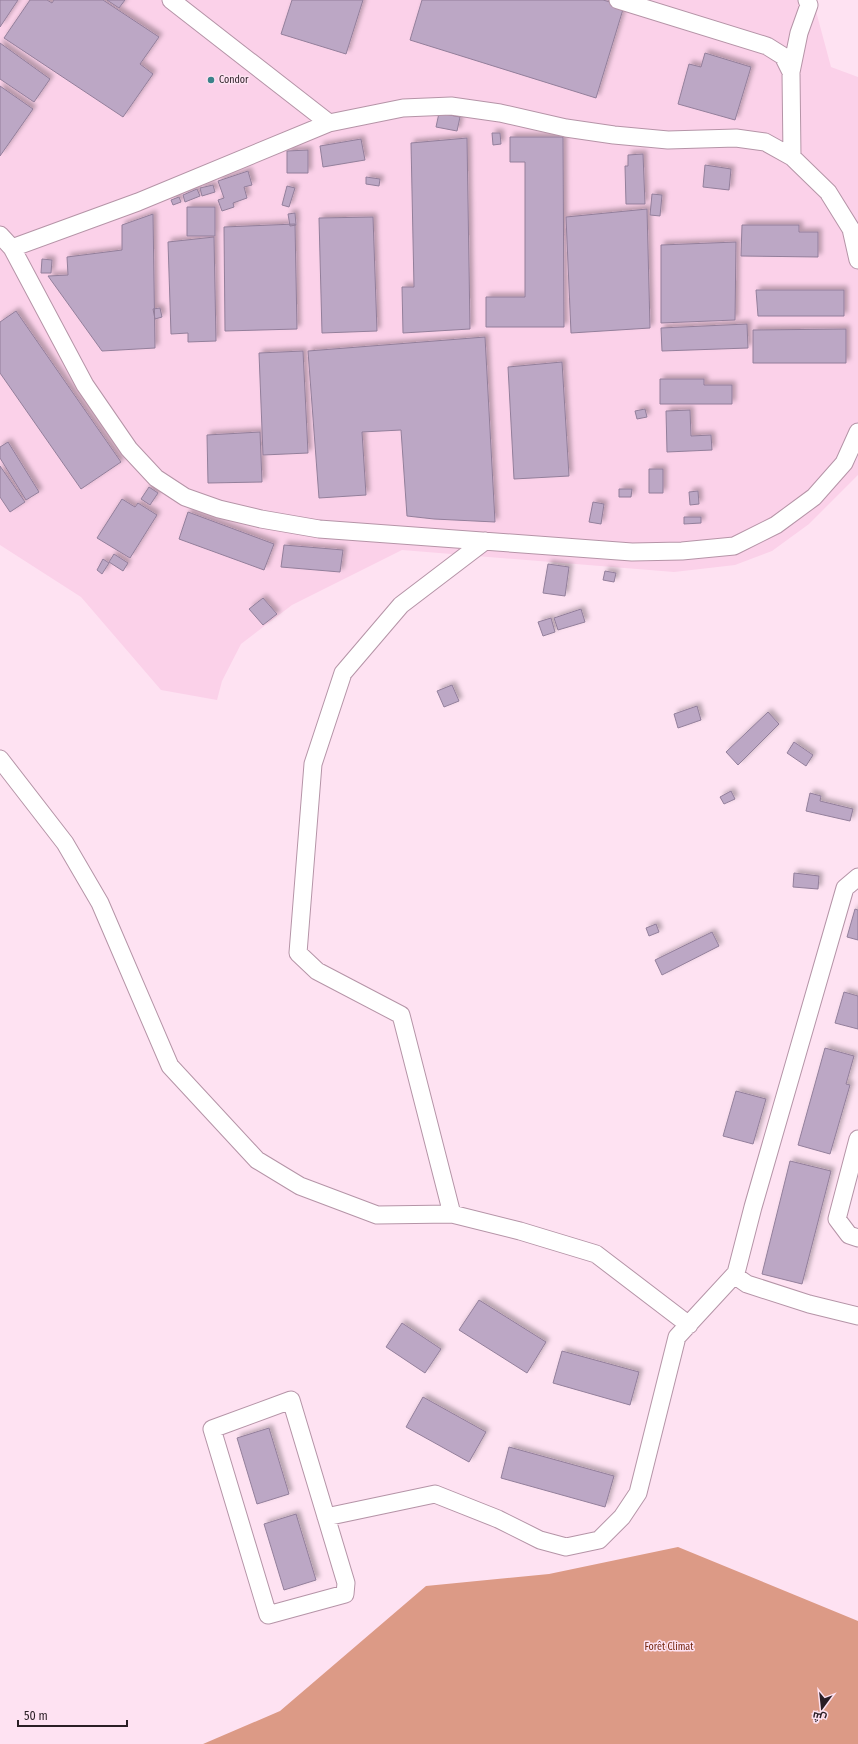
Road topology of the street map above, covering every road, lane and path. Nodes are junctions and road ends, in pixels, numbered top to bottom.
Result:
1 (171, 0) edge
2 (618, 0) edge
3 (806, 0) edge
4 (791, 72) junction
5 (329, 123) junction
6 (792, 157) junction
7 (0, 235) edge
8 (12, 248) junction
9 (858, 260) edge
10 (858, 432) edge
11 (485, 541) junction
12 (0, 759) edge
13 (858, 877) edge
14 (858, 1139) edge
15 (452, 1214) junction
16 (858, 1238) edge
17 (734, 1275) junction
18 (858, 1316) edge
19 (689, 1325) junction
20 (326, 1517) junction

1 - 5 lane
2 - 4 lane
3 - 4 lane
4 - 6 lane
5 - 6 lane
5 - 8 lane
6 - 9 lane
7 - 8 lane
8 - 11 lane
10 - 11 lane
11 - 15 lane
12 - 15 lane
13 - 17 lane
14 - 16 lane
15 - 19 lane
17 - 18 lane
17 - 19 lane
19 - 20 lane
20 - 20 lane

